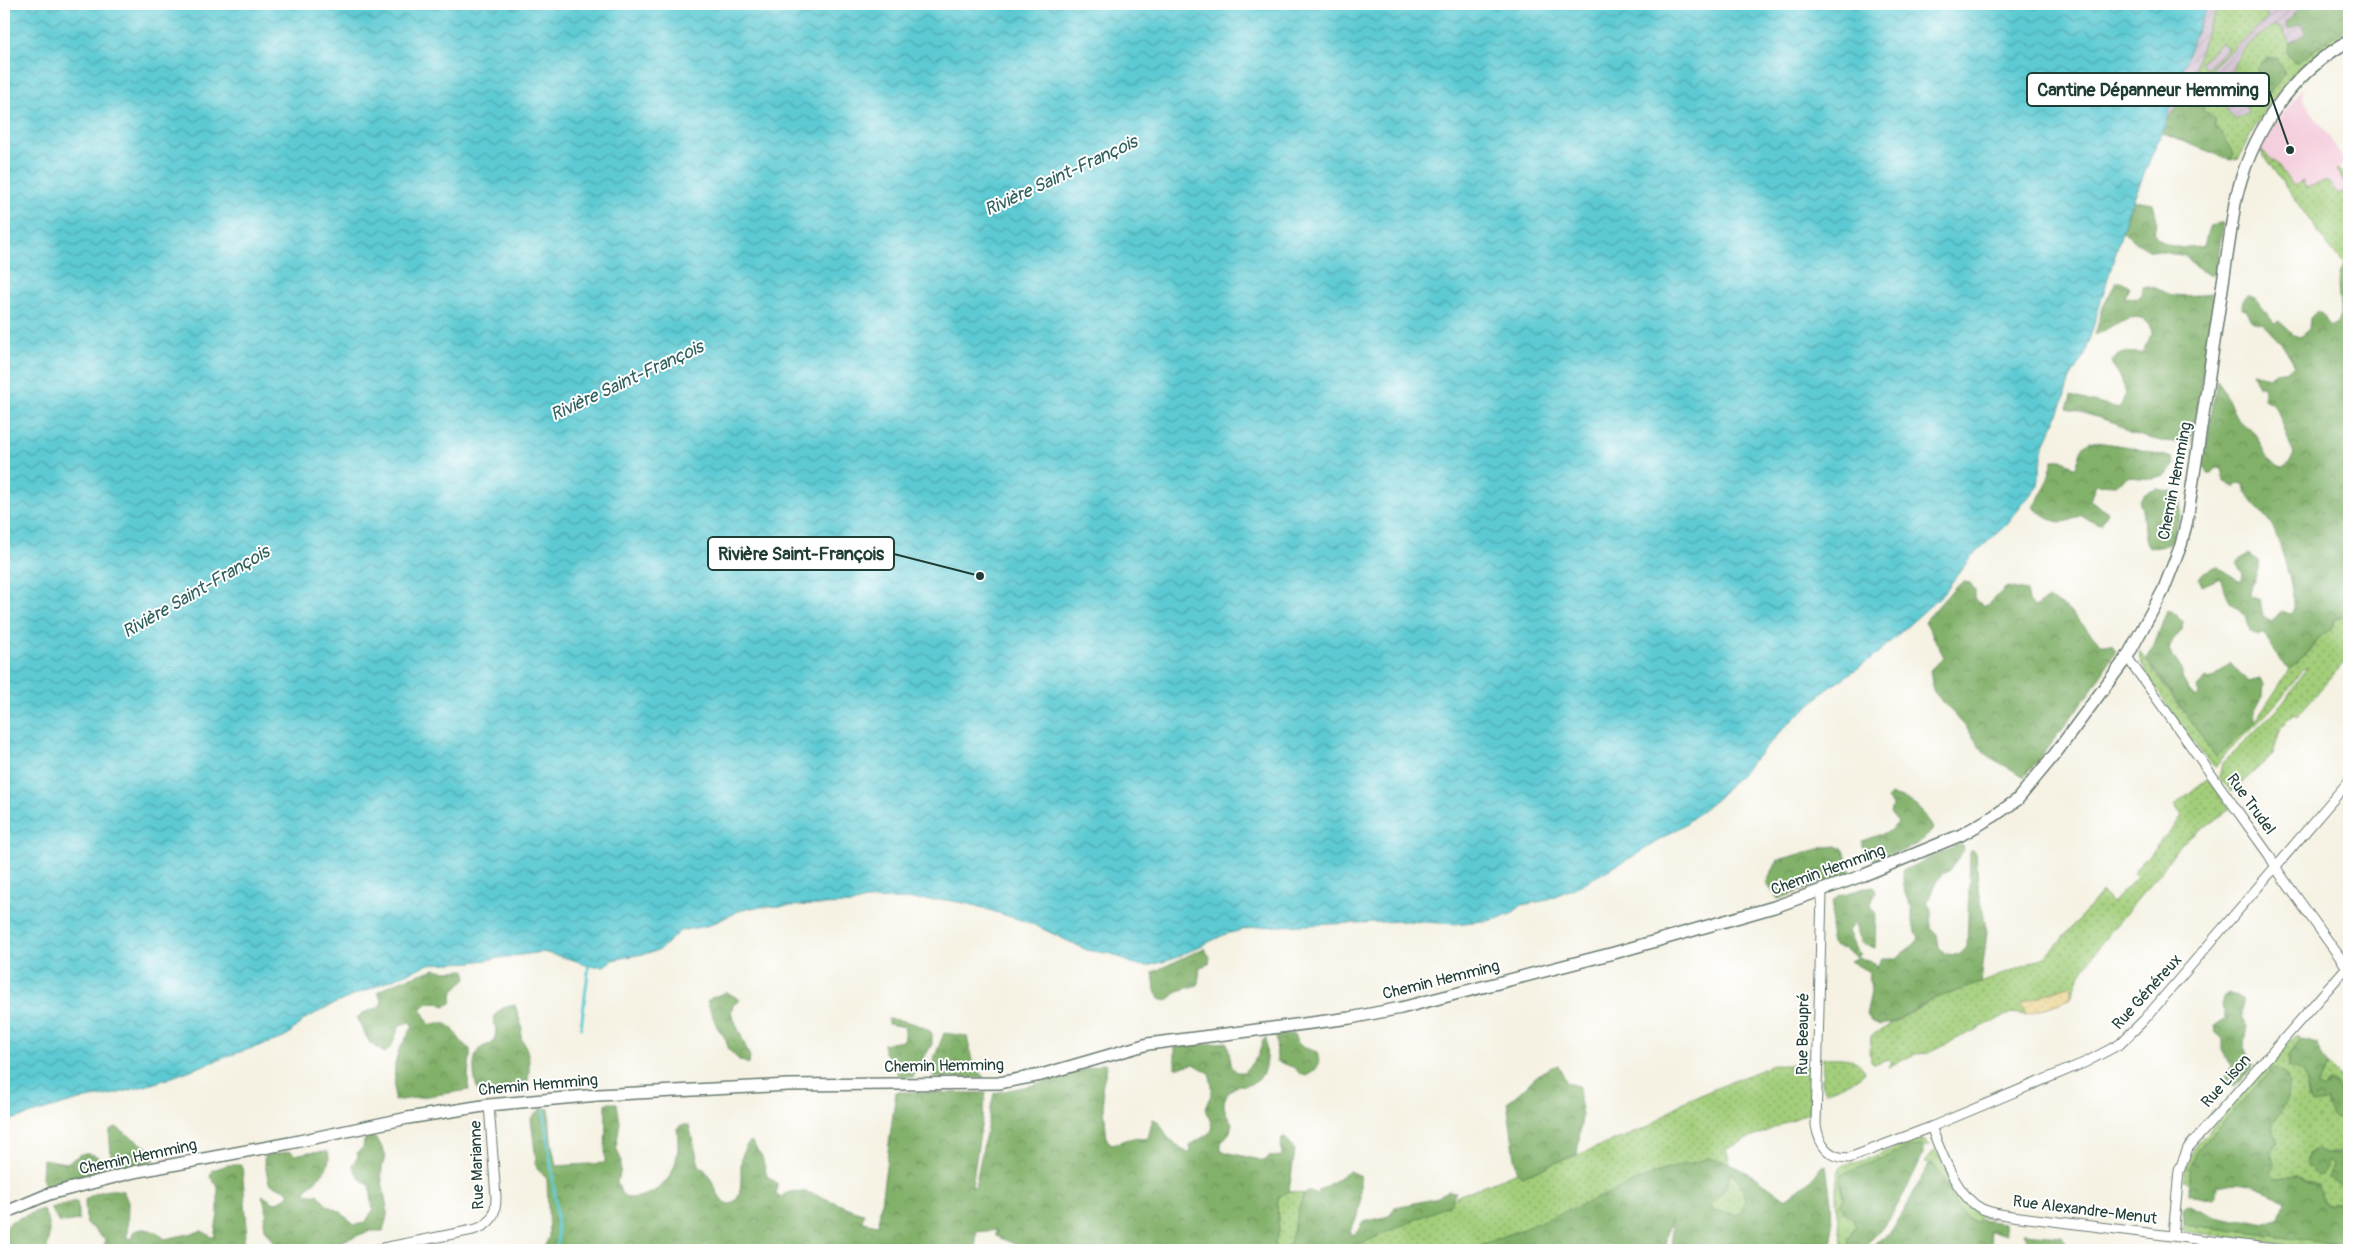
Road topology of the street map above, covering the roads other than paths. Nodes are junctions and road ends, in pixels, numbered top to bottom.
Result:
1 (2349, 41) edge
2 (2127, 657) junction
3 (2349, 781) edge
4 (2276, 867) junction
5 (1822, 892) junction
6 (2348, 968) edge
7 (489, 1105) junction
8 (1931, 1127) junction
9 (1849, 1158) joint
10 (4, 1213) edge
11 (2173, 1236) junction
12 (373, 1250) edge
13 (2283, 1250) edge

1 - 2 street, Chemin Hemming
2 - 4 street, Rue Trudel
2 - 5 street, Chemin Hemming
3 - 4 street, Rue Généreux
4 - 6 street, Rue Trudel
4 - 8 street, Rue Généreux
5 - 7 street, Chemin Hemming
5 - 9 street, Rue Beaupré
6 - 11 street, Rue Lison
7 - 10 street, Chemin Hemming
7 - 12 street, Rue Marianne
8 - 9 street, Rue Généreux
8 - 11 street, Rue Alexandre-Menut
11 - 13 street, Rue Alexandre-Menut

